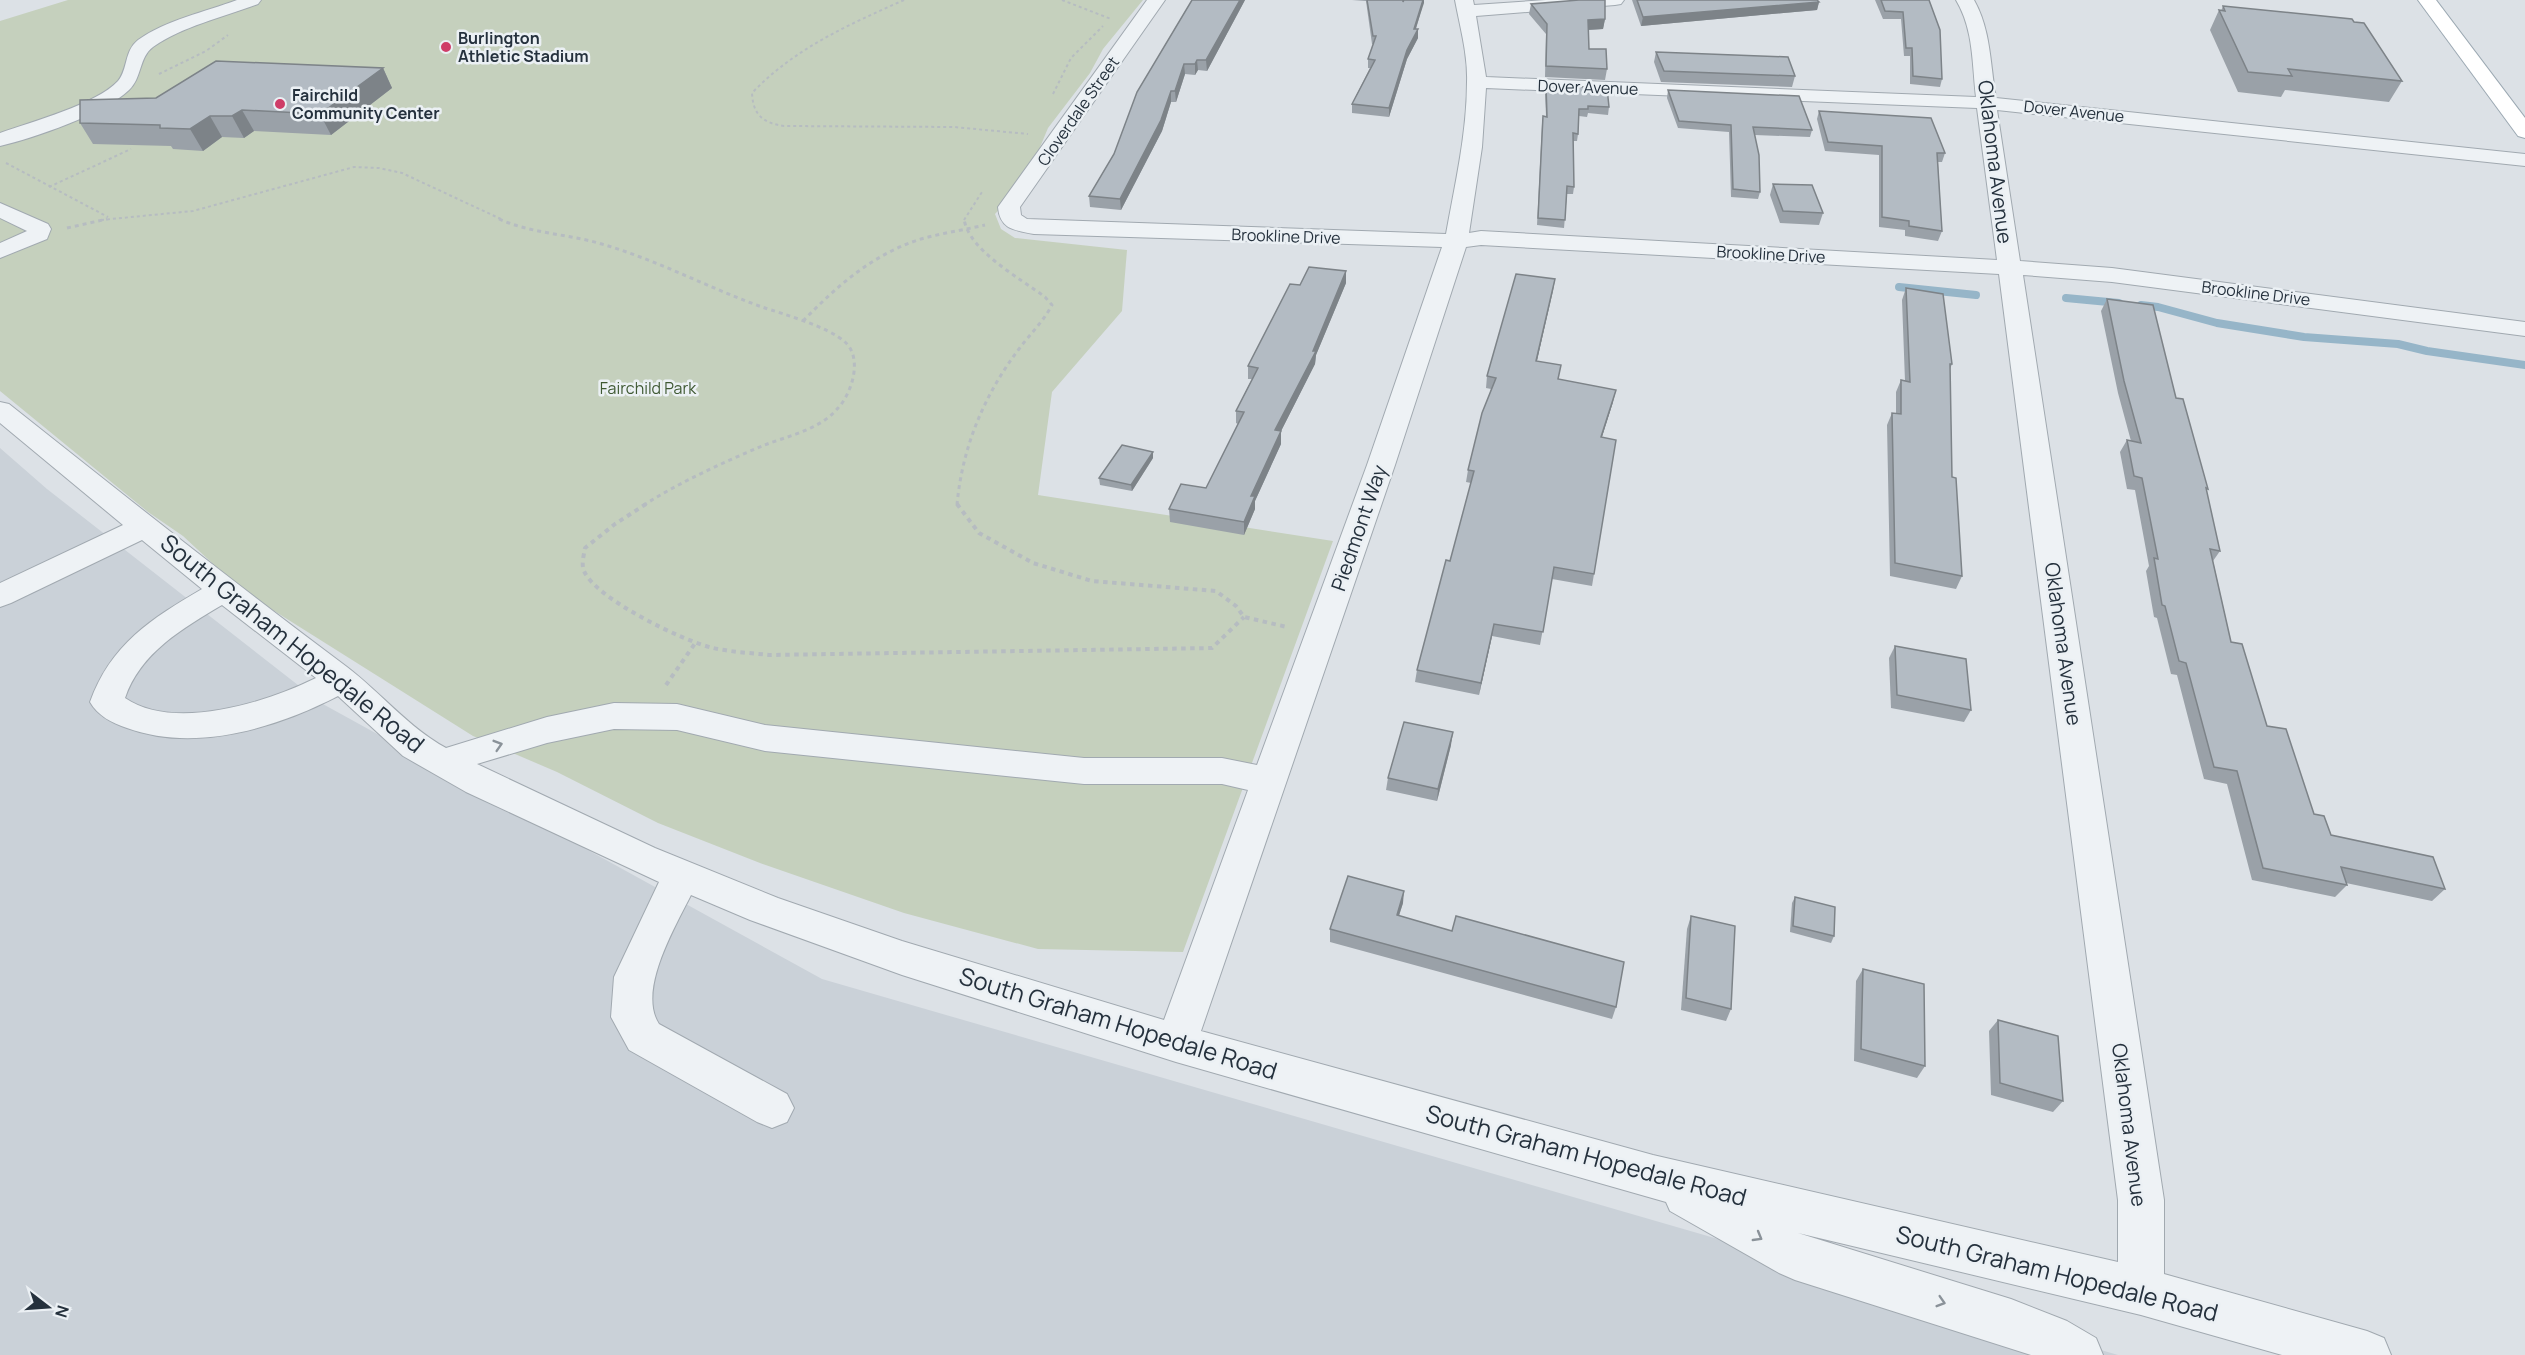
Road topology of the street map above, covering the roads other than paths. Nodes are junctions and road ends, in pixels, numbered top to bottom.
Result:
1 (252, 0) edge
2 (1156, 0) edge
3 (1615, 0) edge
4 (1965, 0) edge
5 (2427, 0) edge
6 (1466, 5) edge
7 (1477, 82) junction
8 (1988, 103) junction
9 (2517, 111) edge
10 (2525, 132) edge
11 (0, 140) edge
12 (2525, 160) edge
13 (0, 210) edge
14 (1015, 222) joint
15 (1456, 242) junction
16 (0, 251) edge
17 (2008, 267) junction
18 (2525, 329) edge
19 (5, 420) edge
20 (145, 526) junction
21 (223, 590) junction
22 (0, 596) edge
23 (341, 680) junction
24 (442, 762) junction
25 (1269, 781) junction
26 (682, 875) junction
27 (1176, 1044) junction
28 (772, 1108) dead end
29 (1653, 1177) junction
30 (2141, 1291) junction
31 (2079, 1355) edge
32 (2367, 1355) edge

1 - 11 street
2 - 14 street, Cloverdale Street
3 - 6 street
4 - 8 street, Oklahoma Avenue
5 - 9 main road
6 - 7 street, Piedmont Way
7 - 8 street, Dover Avenue
7 - 15 street, Piedmont Way
8 - 12 street, Dover Avenue
8 - 17 street, Oklahoma Avenue
9 - 10 main road
13 - 16 street
14 - 15 street, Brookline Drive
15 - 17 street, Brookline Drive
15 - 25 street, Piedmont Way
17 - 18 street, Brookline Drive
17 - 30 street, Oklahoma Avenue
19 - 20 street, South Graham Hopedale Road
20 - 21 street, South Graham Hopedale Road
20 - 22 street
21 - 23 street, South Graham Hopedale Road
21 - 23 street
23 - 24 street, South Graham Hopedale Road
24 -> 25 street
24 - 26 street, South Graham Hopedale Road
25 - 27 street, Piedmont Way
26 - 27 street, South Graham Hopedale Road
26 - 28 street
27 - 29 street, South Graham Hopedale Road
29 - 30 street, South Graham Hopedale Road
29 -> 31 street
30 - 32 street, South Graham Hopedale Road

